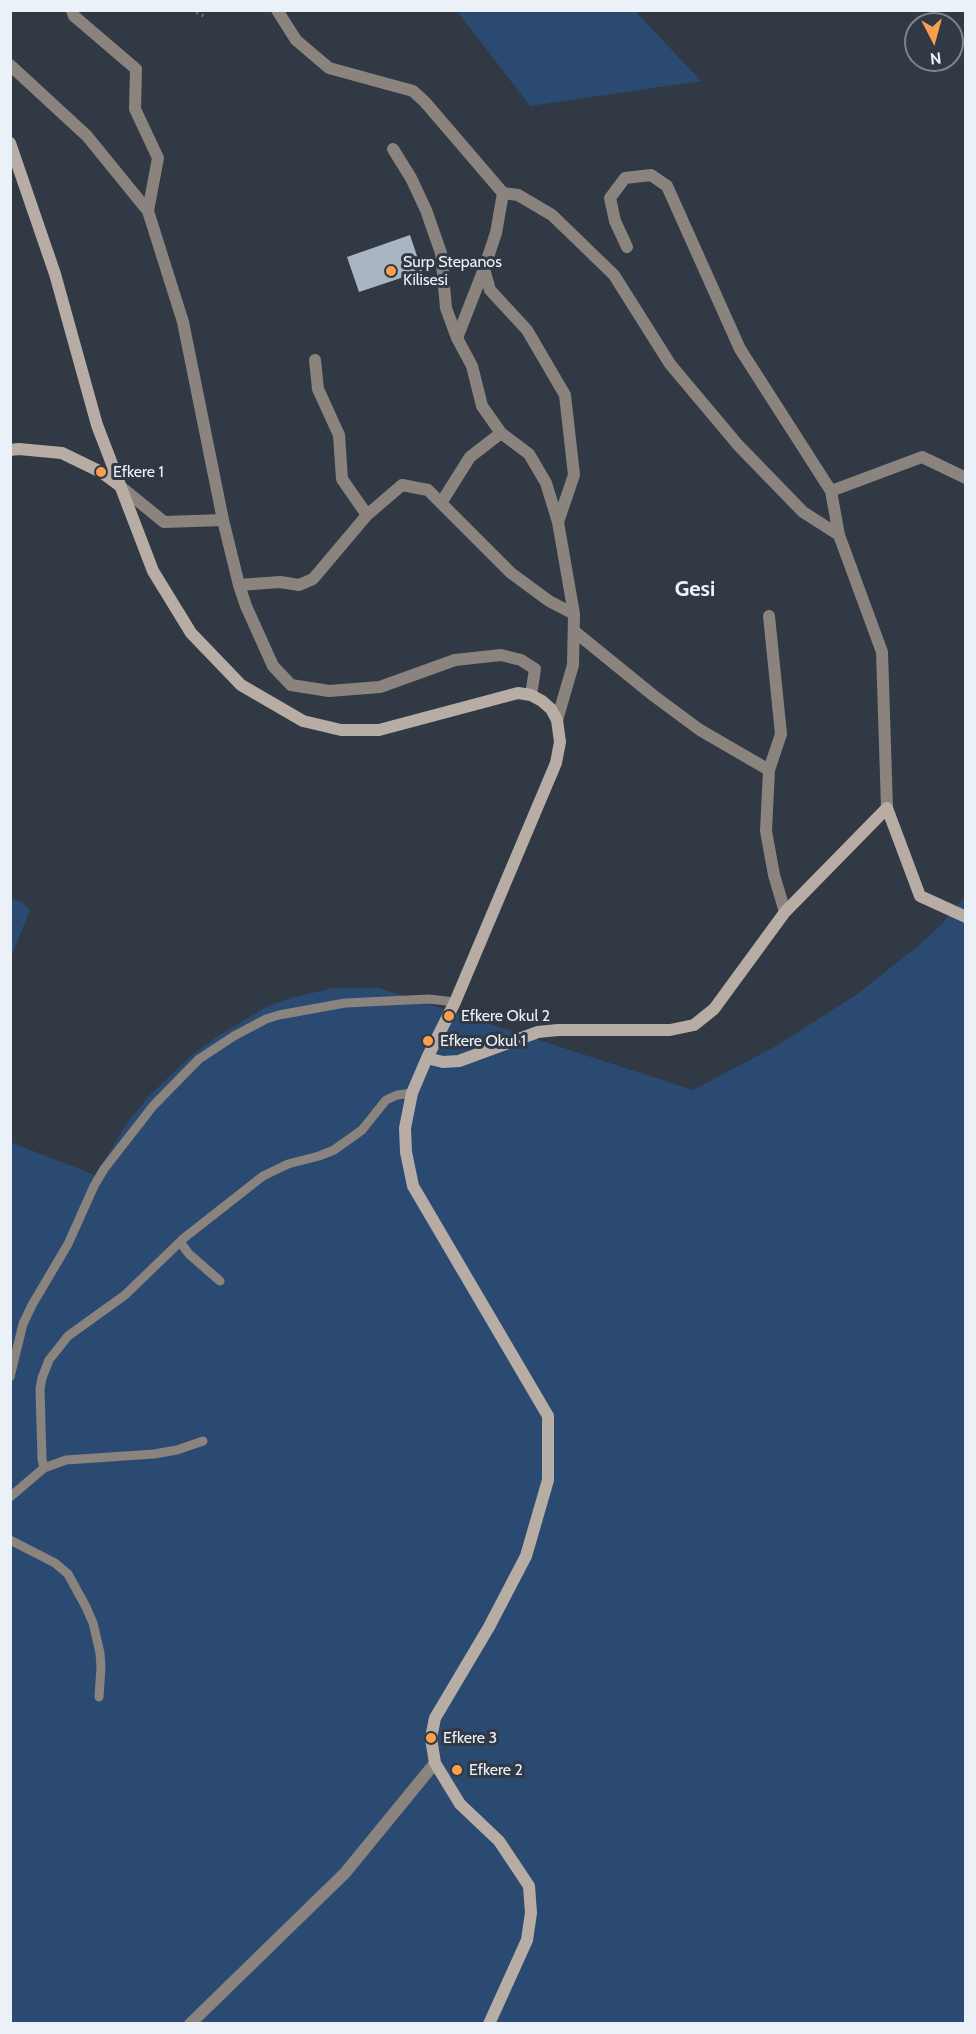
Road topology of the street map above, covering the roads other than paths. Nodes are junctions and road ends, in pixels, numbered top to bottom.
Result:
1 (72, 10) edge
2 (277, 10) edge
3 (10, 65) edge
4 (10, 143) edge
5 (393, 149) dead end
6 (503, 193) junction
7 (148, 211) junction
8 (627, 247) dead end
9 (484, 268) junction
10 (457, 338) junction
11 (315, 360) dead end
12 (501, 433) junction
13 (10, 450) edge
14 (966, 478) edge
15 (121, 487) junction
16 (831, 491) junction
17 (441, 503) junction
18 (367, 515) junction
19 (223, 520) junction
20 (558, 522) junction
21 (839, 536) junction
22 (239, 585) junction
23 (574, 614) junction
24 (769, 616) dead end
25 (574, 631) junction
26 (531, 695) junction
27 (557, 720) junction
28 (769, 770) junction
29 (887, 808) junction
30 (785, 912) junction
31 (966, 916) edge
32 (455, 1002) junction
33 (426, 1058) junction
34 (412, 1093) junction
35 (180, 1242) junction
36 (220, 1281) dead end
37 (10, 1377) edge
38 (204, 1441) dead end
39 (44, 1468) junction
40 (10, 1497) edge
41 (10, 1540) edge
42 (99, 1697) dead end
43 (435, 1762) junction
44 (190, 2024) edge
45 (489, 2024) edge

1 - 7 street
2 - 6 street
3 - 7 street
4 - 15 street
5 - 10 street
6 - 9 street
6 - 21 street
7 - 19 street
8 - 16 street
9 - 10 street
9 - 20 street
10 - 12 street
11 - 18 street
12 - 17 street
12 - 20 street
13 - 15 street
14 - 16 street
15 - 19 street
15 - 26 street
16 - 21 street
17 - 18 street
17 - 23 street
18 - 22 street
19 - 22 street
20 - 23 street
21 - 29 street
22 - 26 street
23 - 25 street
24 - 28 street
25 - 27 street
25 - 28 street
26 - 27 street
27 - 32 street
28 - 30 street
29 - 30 street
29 - 31 street
30 - 33 street
32 - 33 street
32 - 37 lane
33 - 34 street
34 - 35 lane
34 - 43 street
35 - 36 lane
35 - 39 lane
38 - 39 lane
39 - 40 lane
41 - 42 lane
43 - 44 street
43 - 45 street

